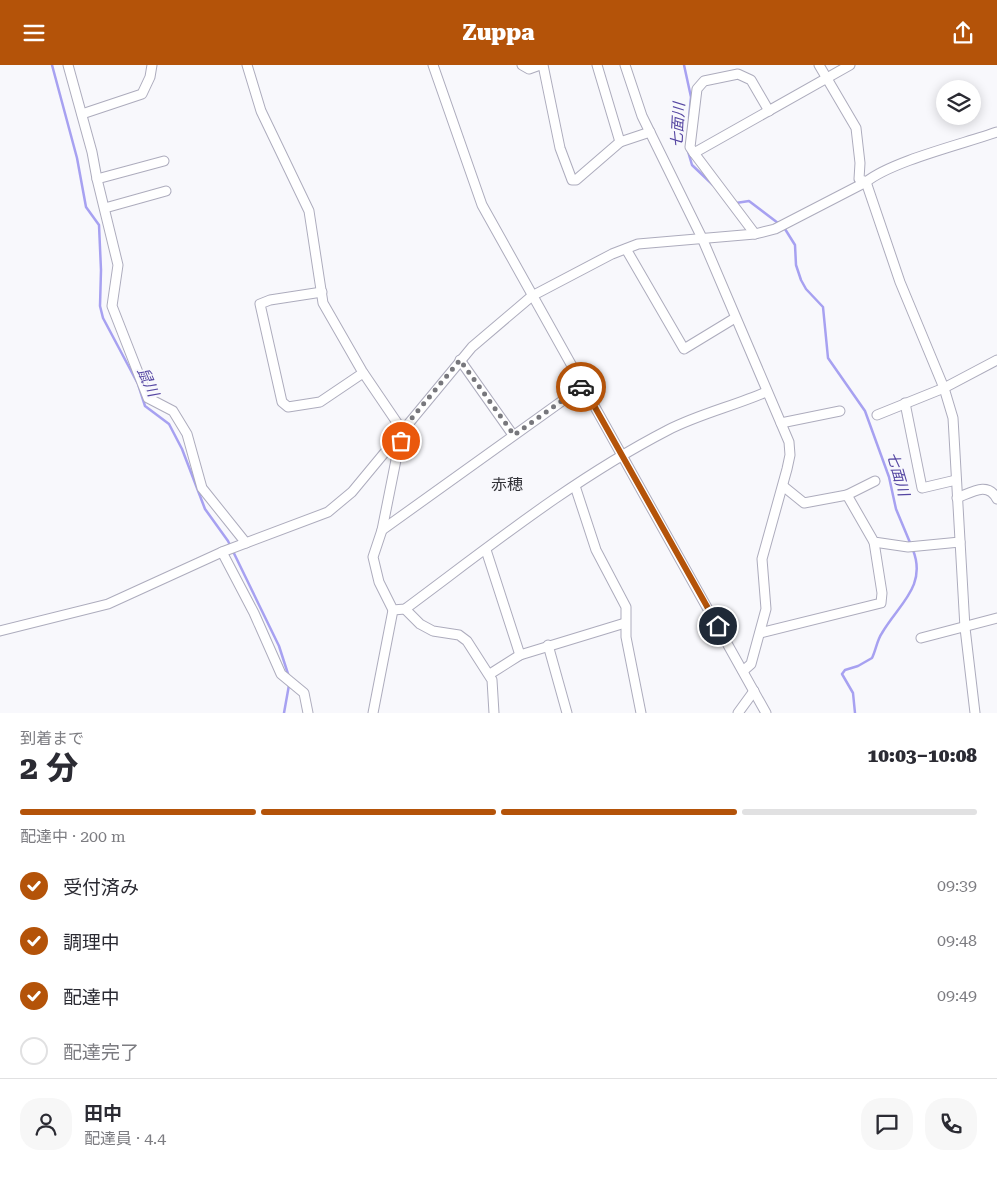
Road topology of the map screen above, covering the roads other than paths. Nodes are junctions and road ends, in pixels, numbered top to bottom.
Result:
1 (68, 65) edge
2 (152, 65) edge
3 (247, 65) edge
4 (433, 65) edge
5 (522, 65) edge
6 (542, 65) edge
7 (597, 65) edge
8 (625, 65) edge
9 (819, 65) edge
10 (850, 65) edge
11 (827, 78) junction
12 (770, 111) junction
13 (82, 114) junction
14 (650, 131) junction
15 (997, 132) edge
16 (620, 142) junction
17 (694, 153) junction
18 (164, 161) dead end
19 (97, 179) junction
20 (866, 182) junction
21 (166, 191) dead end
22 (105, 208) junction
23 (755, 234) junction
24 (702, 238) junction
25 (626, 249) junction
26 (322, 292) junction
27 (532, 296) junction
28 (735, 318) junction
29 (460, 360) junction
30 (997, 360) edge
31 (363, 373) junction
32 (583, 386) junction
33 (944, 388) junction
34 (766, 392) junction
35 (905, 403) junction
36 (840, 411) dead end
37 (877, 415) dead end
38 (781, 423) junction
39 (402, 430) junction
40 (514, 435) junction
41 (621, 456) junction
42 (956, 480) junction
43 (875, 481) dead end
44 (574, 486) junction
45 (783, 486) junction
46 (847, 495) junction
47 (957, 498) junction
48 (997, 499) edge
49 (382, 529) junction
50 (874, 542) junction
51 (960, 542) junction
52 (242, 545) junction
53 (486, 550) junction
54 (224, 551) junction
55 (405, 609) junction
56 (393, 610) junction
57 (997, 618) edge
58 (625, 623) junction
59 (965, 628) junction
60 (0, 631) edge
61 (760, 633) junction
62 (921, 638) dead end
63 (548, 645) junction
64 (520, 655) junction
65 (743, 671) junction
66 (490, 674) junction
67 (754, 691) junction
68 (308, 713) edge
69 (373, 713) edge
70 (494, 713) edge
71 (567, 713) edge
72 (641, 713) edge
73 (738, 713) edge
74 (766, 713) edge
75 (975, 713) edge

1 - 13 street
2 - 13 street
3 - 26 street
4 - 27 street
5 - 6 street
6 - 16 street
7 - 16 street
8 - 14 street
9 - 11 street
10 - 11 street
11 - 12 street
11 - 20 street
12 - 17 street
12 - 17 street
13 - 19 street
14 - 16 street
14 - 24 street
15 - 20 street
17 - 23 street
18 - 19 street
19 - 22 street
20 - 23 street
20 - 33 street
21 - 22 street
22 - 52 street
23 - 24 street
24 - 25 street
24 - 28 street
25 - 27 street
25 - 28 street
26 - 31 street
26 - 31 street
27 - 29 street
27 - 32 street
28 - 34 street
29 - 39 street
29 - 40 street
30 - 33 street
31 - 39 street
32 - 40 street
32 - 41 street
33 - 35 street
33 - 42 street
34 - 38 street
34 - 41 street
35 - 37 street
35 - 42 street
36 - 38 street
38 - 45 street
39 - 49 street
39 - 52 street
40 - 49 street
41 - 44 street
41 - 65 street
42 - 47 street
43 - 46 street
44 - 53 street
44 - 58 street
45 - 46 street
45 - 61 street
46 - 50 street
47 - 48 street
47 - 51 street
49 - 56 street
50 - 51 street
50 - 61 street
51 - 59 street
52 - 54 street
53 - 55 street
53 - 64 street
54 - 60 street
54 - 68 street
55 - 56 street
55 - 66 street
56 - 69 street
57 - 59 street
58 - 63 street
58 - 72 street
59 - 62 street
59 - 75 street
61 - 65 street
63 - 64 street
63 - 71 street
64 - 66 street
65 - 67 street
66 - 70 street
67 - 73 street
67 - 74 street

